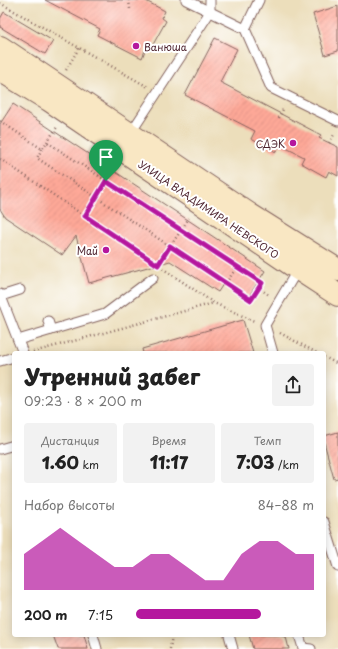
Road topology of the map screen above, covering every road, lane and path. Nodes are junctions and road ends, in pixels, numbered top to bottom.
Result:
1 (129, 0) edge
2 (186, 0) edge
3 (210, 0) edge
4 (259, 0) edge
5 (0, 3) edge
6 (130, 8) dead end
7 (210, 12) junction
8 (245, 29) junction
9 (0, 47) edge
10 (0, 70) edge
11 (157, 92) junction
12 (0, 121) edge
13 (338, 121) edge
14 (338, 128) edge
15 (55, 129) dead end
16 (130, 134) junction
17 (47, 142) junction
18 (329, 143) dead end
19 (42, 149) junction
20 (0, 159) edge
21 (115, 168) dead end
22 (106, 181) junction
23 (96, 197) junction
24 (85, 216) junction
25 (190, 217) dead end
26 (181, 230) junction
27 (170, 246) junction
28 (158, 265) junction
29 (237, 267) junction
30 (298, 269) junction
31 (338, 270) edge
32 (153, 278) dead end
33 (226, 283) junction
34 (259, 288) junction
35 (20, 290) dead end
36 (265, 292) dead end
37 (0, 295) edge
38 (338, 295) edge
39 (214, 303) junction
40 (48, 321) dead end
41 (265, 326) junction
42 (51, 330) junction
43 (18, 340) junction
44 (22, 351) edge
45 (36, 351) edge
46 (272, 351) edge
47 (313, 351) edge
48 (12, 358) edge
49 (326, 358) edge
50 (0, 361) edge
51 (338, 364) edge
52 (12, 446) edge
53 (0, 449) edge
54 (326, 536) edge
55 (328, 549) edge
56 (338, 567) edge
57 (94, 637) edge
58 (172, 637) edge
59 (230, 637) edge
60 (300, 637) edge
61 (97, 649) edge
62 (170, 649) edge
63 (233, 649) edge
64 (312, 649) edge

1 - 6 path
2 - 7 lane
3 - 7 lane
4 - 8 lane
5 - 11 path
7 - 8 lane
7 - 11 lane
8 - 13 lane
9 - 16 street, УЛИЦА ВЛАДИМИРА НЕВСКОГО
10 - 30 street, УЛИЦА ВЛАДИМИРА НЕВСКОГО
11 - 16 lane
12 - 19 path
14 - 18 path
15 - 17 path
16 - 31 street, УЛИЦА ВЛАДИМИРА НЕВСКОГО
17 - 19 path
17 - 22 path
19 - 23 path
20 - 24 path
21 - 22 path
22 - 23 path
22 - 26 path
23 - 24 path
23 - 27 path
24 - 28 path
25 - 26 path
26 - 27 path
26 - 29 path
27 - 28 path
27 - 33 path
28 - 39 path
29 - 33 path
29 - 34 path
30 - 38 street, УЛИЦА ВЛАДИМИРА НЕВСКОГО
30 - 41 lane
32 - 42 lane
33 - 34 path
34 - 36 path
35 - 37 lane
37 - 43 lane
39 - 41 path
39 - 45 path
40 - 42 lane
41 - 46 lane
41 - 47 path
42 - 43 lane
43 - 44 lane
48 - 50 lane
49 - 51 path
52 - 53 lane
54 - 55 lane
55 - 56 lane
57 - 61 lane
58 - 62 path
59 - 63 lane
60 - 64 lane

